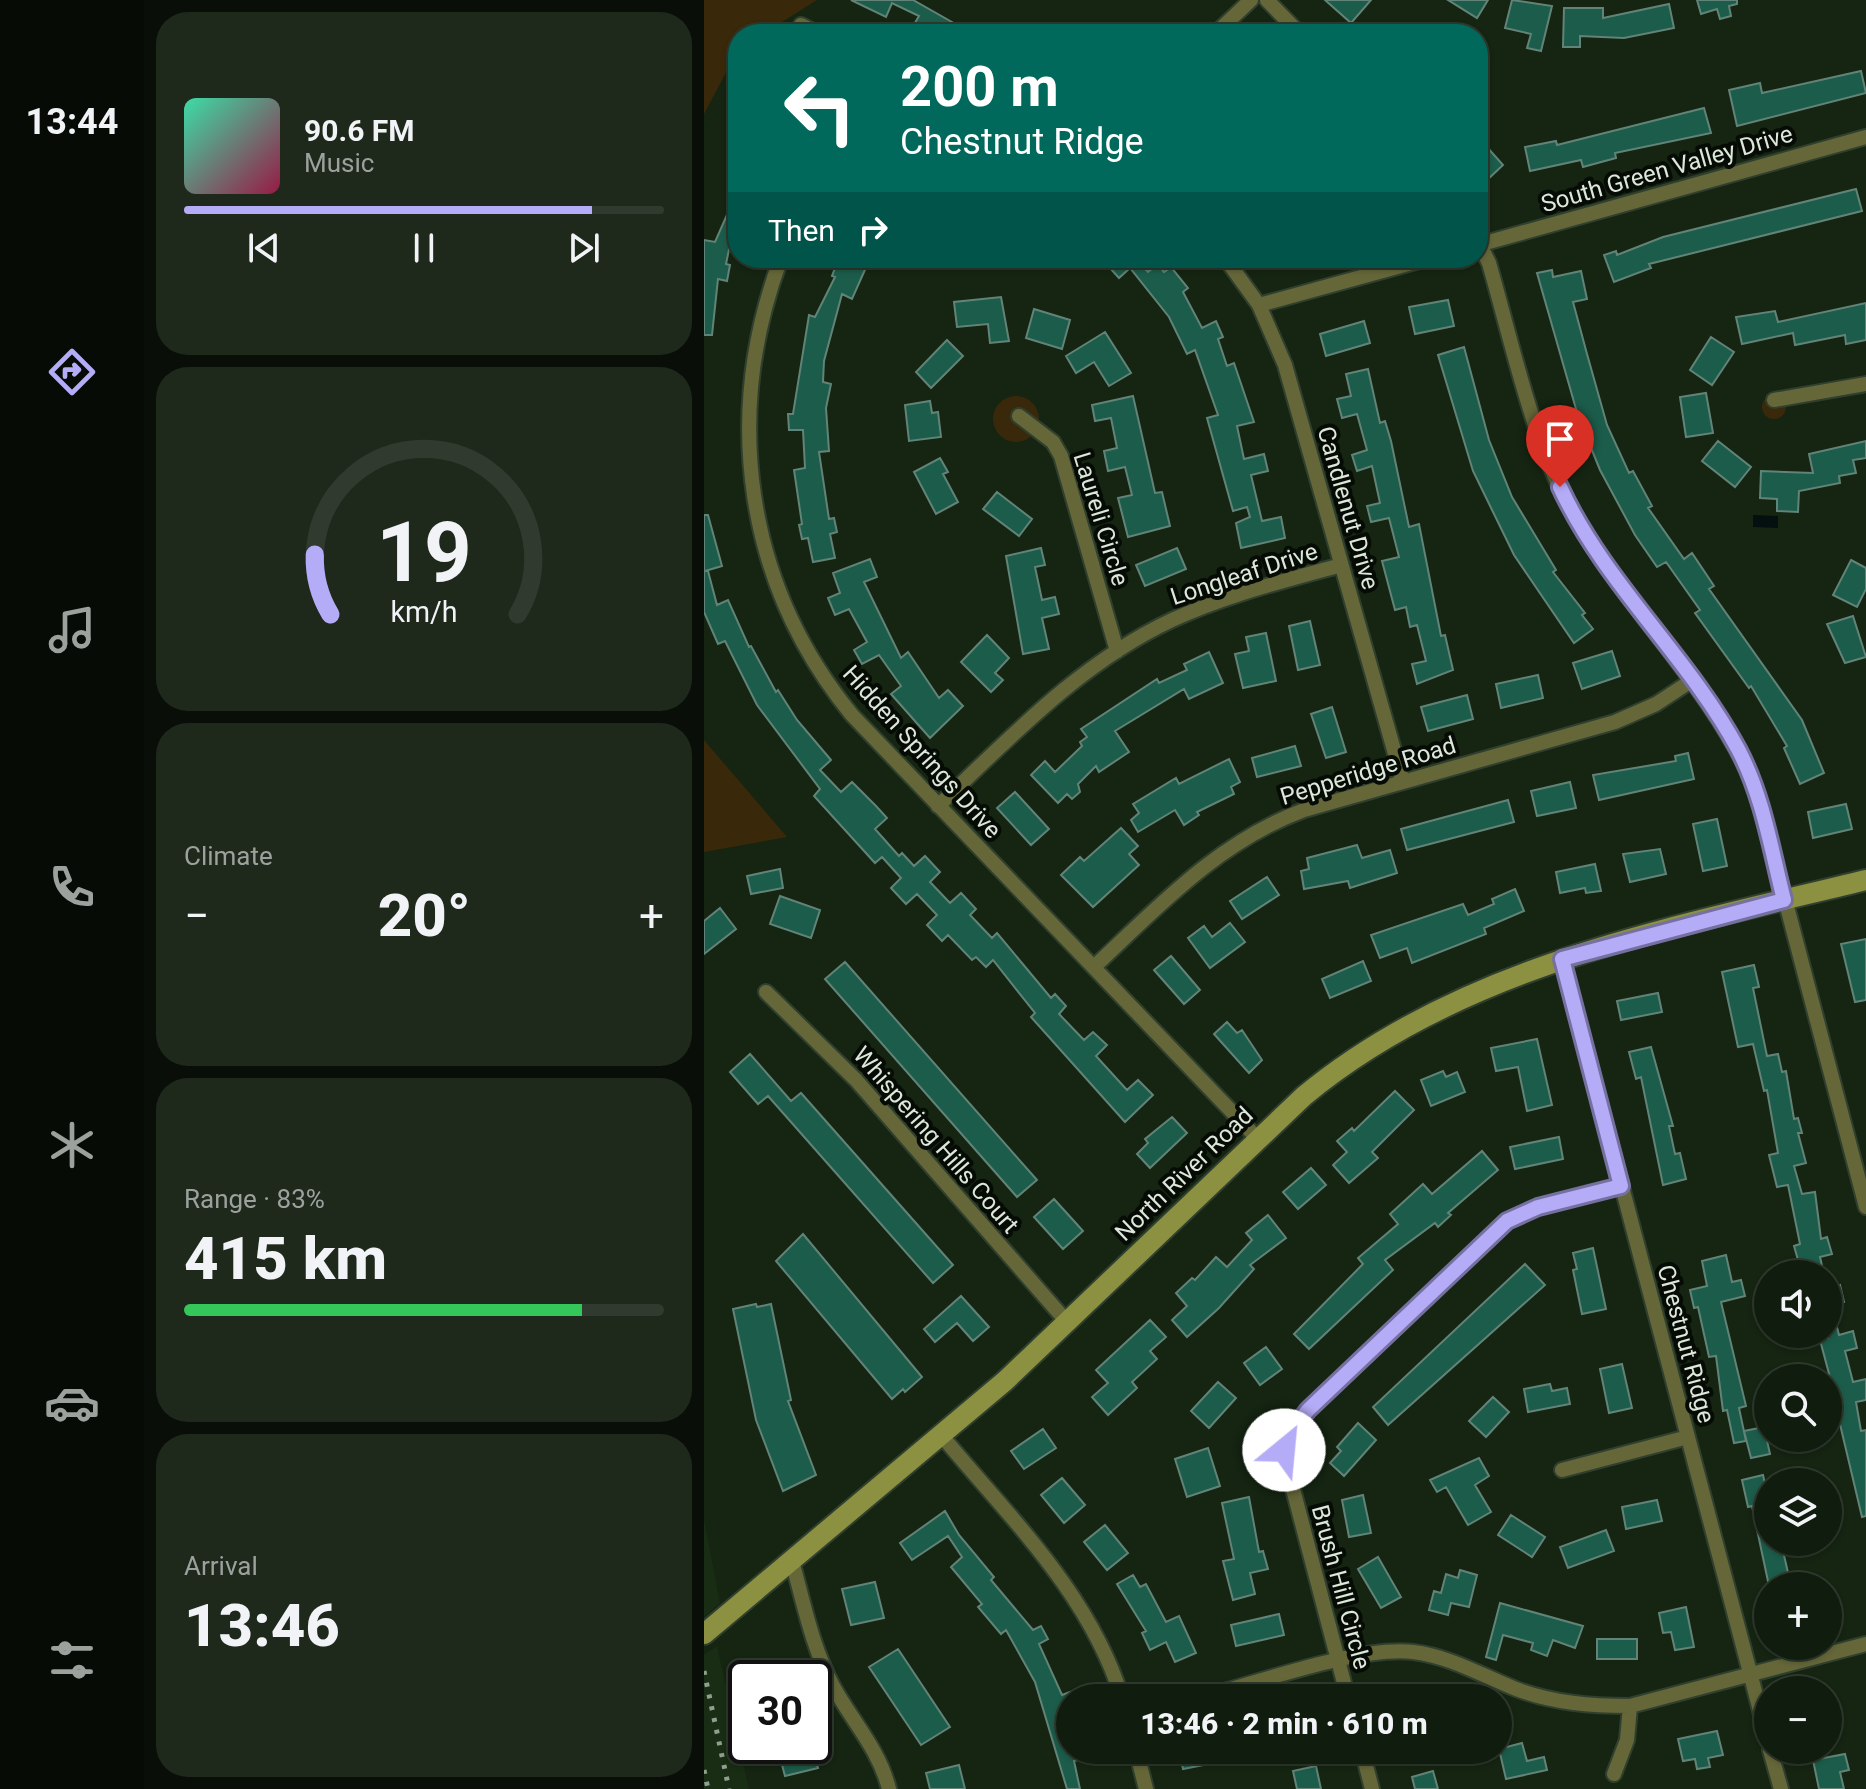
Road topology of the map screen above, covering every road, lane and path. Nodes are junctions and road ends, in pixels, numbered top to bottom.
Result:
1 (1251, 0) edge
2 (1267, 0) edge
3 (1226, 24) edge
4 (1290, 24) edge
5 (1866, 137) edge
6 (1488, 241) edge
7 (1488, 261) edge
8 (778, 268) edge
9 (1232, 268) edge
10 (1394, 268) edge
11 (1259, 305) junction
12 (1866, 384) edge
13 (1774, 400) dead end
14 (1019, 416) dead end
15 (1341, 565) junction
16 (1117, 651) junction
17 (1691, 681) junction
18 (1403, 782) junction
19 (938, 806) junction
20 (1866, 880) edge
21 (1784, 900) junction
22 (1562, 959) junction
23 (1094, 967) junction
24 (766, 992) dead end
25 (1258, 1139) junction
26 (1621, 1186) junction
27 (1866, 1207) edge
28 (1067, 1322) junction
29 (942, 1436) junction
30 (1688, 1437) junction
31 (1265, 1449) dead end
32 (1284, 1450) junction
33 (1562, 1470) dead end
34 (792, 1561) junction
35 (704, 1634) edge
36 (1866, 1644) edge
37 (1338, 1661) junction
38 (1751, 1674) junction
39 (1117, 1684) edge
40 (1252, 1684) edge
41 (1344, 1684) edge
42 (1754, 1686) edge
43 (1630, 1706) junction
44 (1140, 1764) edge
45 (1366, 1764) edge
46 (1774, 1764) edge
47 (1614, 1774) dead end
48 (889, 1789) edge
49 (1146, 1789) edge
50 (1372, 1789) edge
51 (1781, 1789) edge

1 - 3 street
2 - 4 street
5 - 6 street, South Green Valley Drive
7 - 17 street
8 - 19 street, Hidden Springs Drive
9 - 11 street, Candlenut Drive
10 - 11 street
11 - 15 street, Candlenut Drive
12 - 13 street
14 - 16 street, Laureli Circle
15 - 16 street, Longleaf Drive
15 - 18 street, Candlenut Drive
16 - 19 street, Longleaf Drive
17 - 18 street, Pepperidge Road
17 - 21 street
18 - 23 street, Pepperidge Road
19 - 23 street, Hidden Springs Drive
20 - 21 street, North River Road
21 - 22 street, North River Road
21 - 27 street
22 - 25 street, North River Road
22 - 26 street, Chestnut Ridge
23 - 25 street, Hidden Springs Drive
24 - 28 street, Whispering Hills Court
25 - 28 street, North River Road
26 - 30 street, Chestnut Ridge
26 - 32 street
28 - 29 street, North River Road
29 - 34 street, North River Road
29 - 39 street
30 - 33 street
30 - 38 street, Chestnut Ridge
31 - 32 street
32 - 37 street, Brush Hill Circle
34 - 35 street, North River Road
34 - 48 street
36 - 38 street
37 - 40 street
37 - 41 street, Brush Hill Circle
37 - 43 street
38 - 42 street, Chestnut Ridge
38 - 43 street
43 - 47 street
44 - 49 street
45 - 50 street
46 - 51 street

